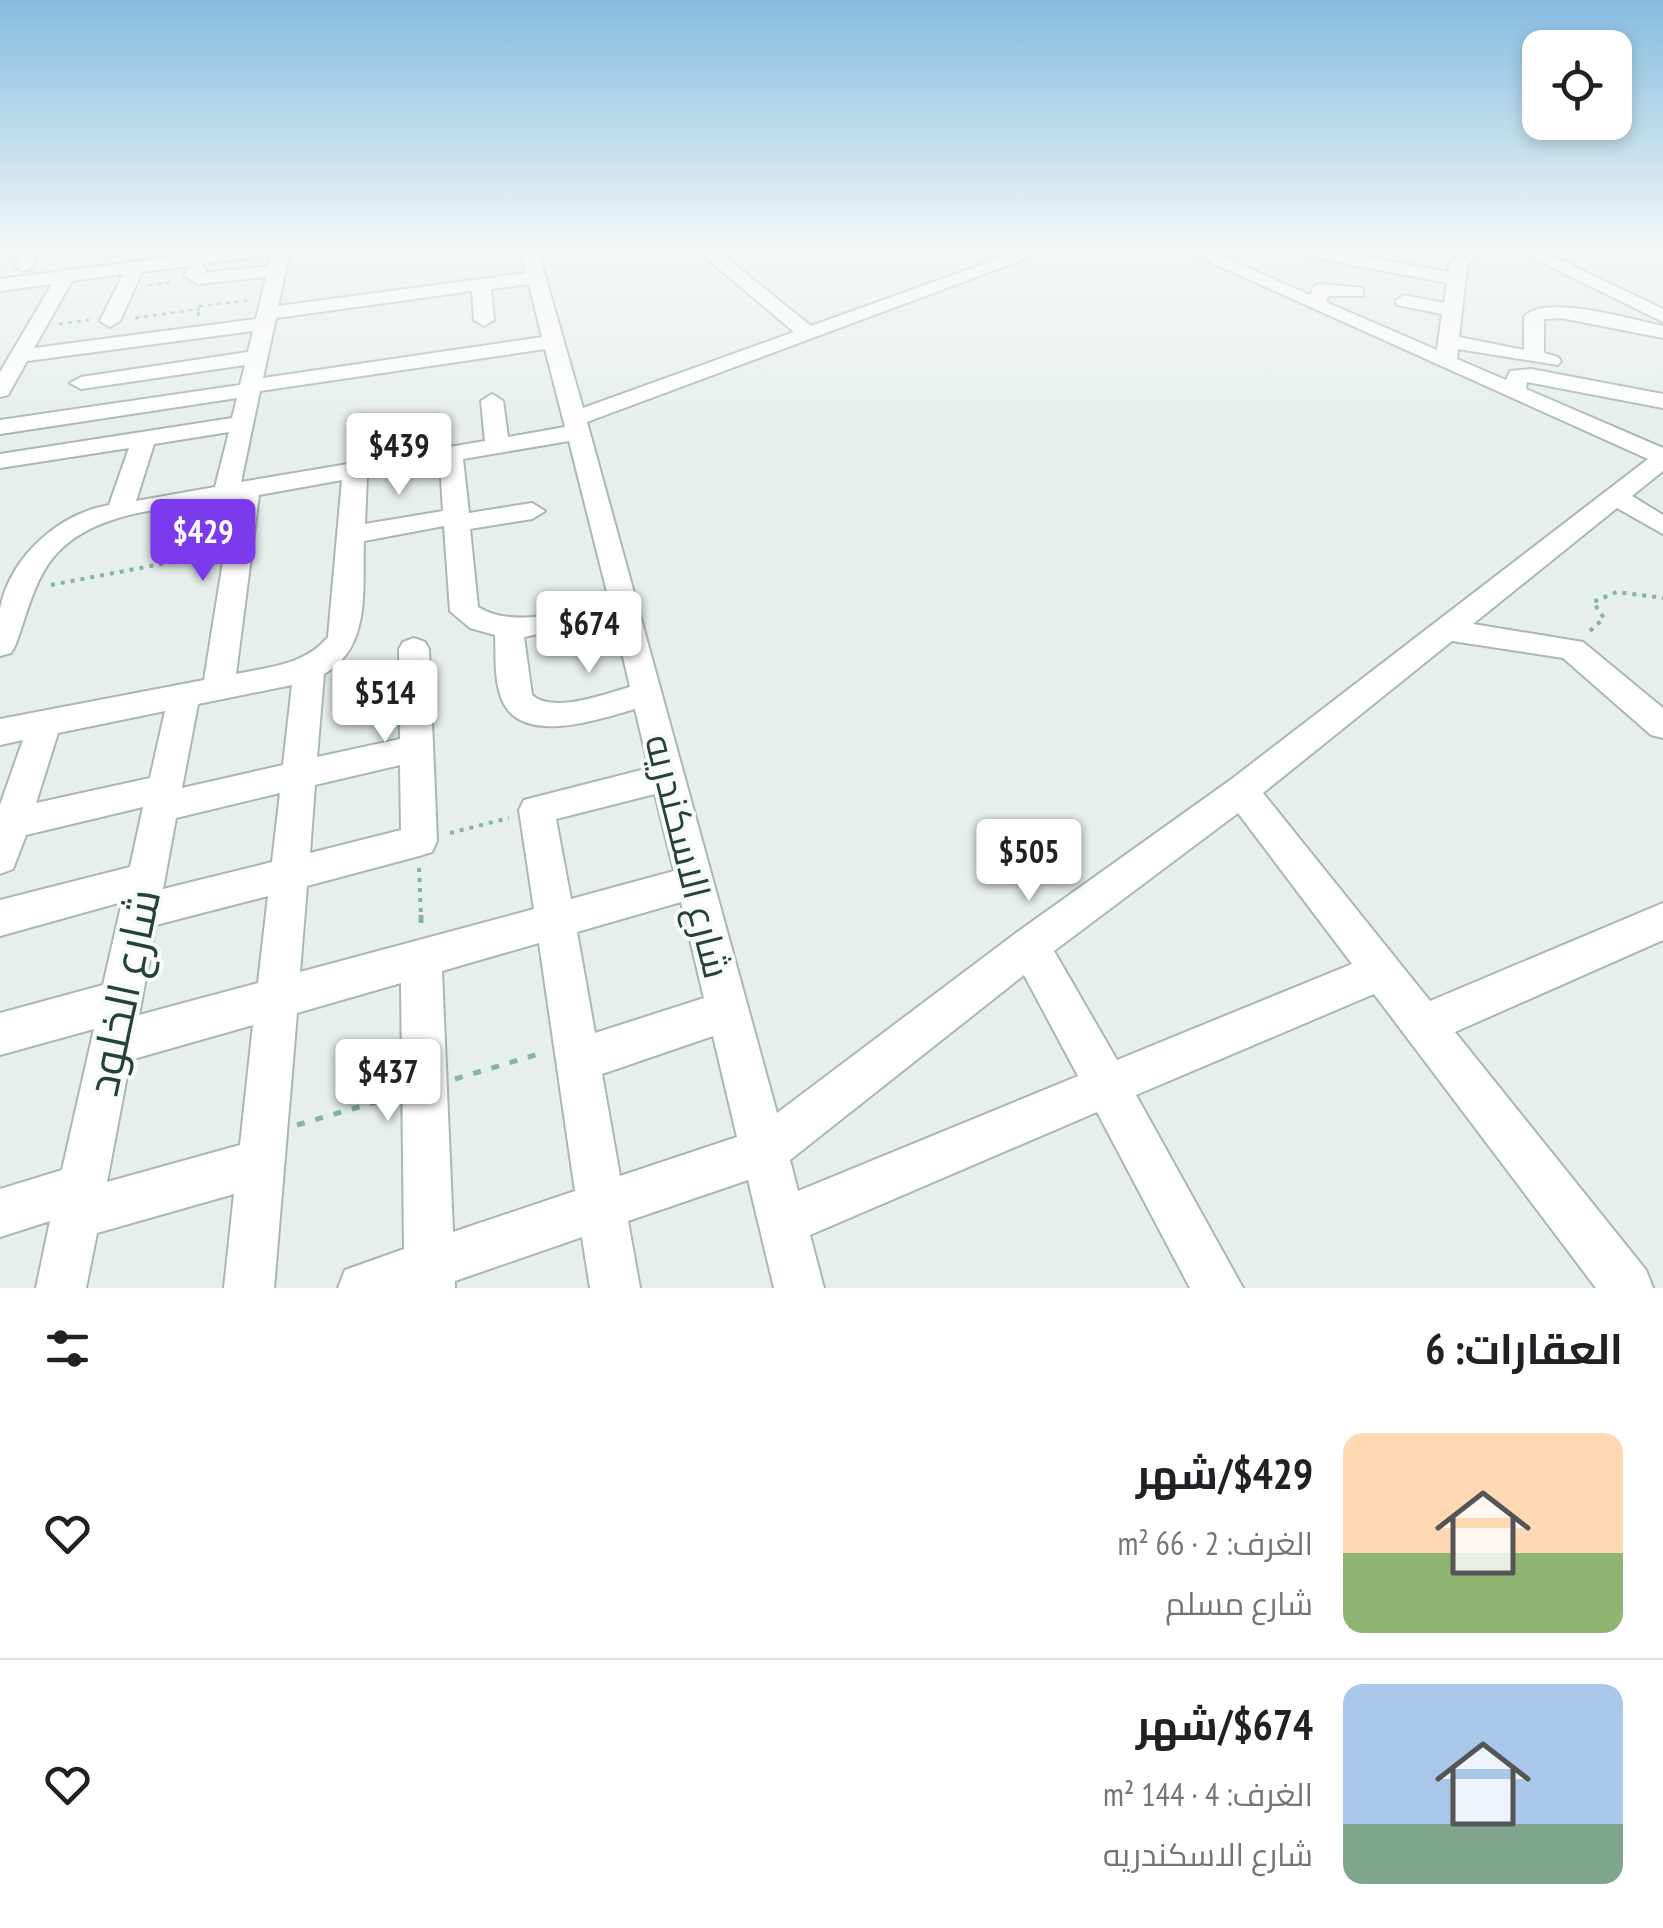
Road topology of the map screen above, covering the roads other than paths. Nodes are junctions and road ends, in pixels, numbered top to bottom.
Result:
1 (46, 311) edge
2 (115, 311) edge
3 (274, 311) edge
4 (483, 311) edge
5 (548, 311) edge
6 (781, 311) edge
7 (872, 311) edge
8 (1332, 311) edge
9 (1452, 311) edge
10 (267, 312) junction
11 (111, 319) road end
12 (484, 320) dead end
13 (1663, 332) edge
14 (809, 334) junction
15 (555, 342) junction
16 (98, 346) junction
17 (1447, 352) junction
18 (20, 356) junction
19 (257, 357) junction
20 (1534, 357) junction
21 (168, 370) junction
22 (81, 382) junction
23 (1584, 386) junction
24 (250, 388) junction
25 (0, 390) edge
26 (1516, 393) junction
27 (492, 401) dead end
28 (1663, 401) edge
29 (156, 404) junction
30 (64, 418) junction
31 (1663, 421) edge
32 (242, 423) junction
33 (577, 425) junction
34 (0, 427) edge
35 (1604, 432) junction
36 (144, 438) junction
37 (497, 446) junction
38 (451, 453) junction
39 (48, 454) junction
40 (1663, 458) edge
41 (0, 461) edge
42 (355, 470) junction
43 (237, 490) junction
44 (1616, 496) junction
45 (120, 509) junction
46 (532, 511) dead end
47 (457, 520) junction
48 (1663, 526) edge
49 (351, 536) junction
50 (625, 606) junction
51 (508, 630) junction
52 (1448, 630) junction
53 (0, 646) edge
54 (414, 649) dead end
55 (309, 669) junction
56 (201, 692) junction
57 (647, 694) junction
58 (45, 723) junction
59 (1663, 726) edge
60 (0, 732) edge
61 (416, 748) junction
62 (299, 775) junction
63 (668, 777) junction
64 (1241, 791) junction
65 (163, 798) junction
66 (4, 826) edge
67 (0, 858) edge
68 (289, 874) junction
69 (695, 882) junction
70 (142, 896) junction
71 (0, 918) edge
72 (556, 921) junction
73 (1663, 921) edge
74 (1030, 946) junction
75 (422, 958) junction
76 (1380, 971) junction
77 (277, 998) junction
78 (120, 1001) junction
79 (728, 1011) junction
80 (1423, 1025) junction
81 (0, 1034) edge
82 (112, 1044) junction
83 (578, 1060) junction
84 (1106, 1086) junction
85 (764, 1150) junction
86 (261, 1164) junction
87 (79, 1201) junction
88 (602, 1206) junction
89 (0, 1212) edge
90 (782, 1222) junction
91 (430, 1277) edge
92 (60, 1288) edge
93 (249, 1288) edge
94 (363, 1288) edge
95 (615, 1288) edge
96 (799, 1288) edge
97 (1218, 1288) edge
98 (1628, 1288) edge

1 - 18 street
2 - 11 street
3 - 10 street
4 - 12 street
5 - 15 street, شارع الاسكندريه
6 - 14 street
7 - 14 street
8 - 17 street
9 - 17 street
10 - 16 street
10 - 19 street, شارع الخلود
13 - 20 street
14 - 33 street
15 - 24 street
15 - 33 street, شارع الاسكندريه
16 - 18 street
16 - 22 street
17 - 20 street
17 - 26 street
18 - 25 street
19 - 21 street
19 - 24 street, شارع الخلود
20 - 23 street
21 - 22 street
21 - 29 street
22 - 30 street
23 - 26 street
23 - 28 street
24 - 29 street
24 - 32 street, شارع الخلود
26 - 35 street
27 - 37 street
29 - 30 street
30 - 34 street
30 - 39 street
31 - 35 street
32 - 36 street
32 - 43 street, شارع الخلود
33 - 37 street
33 - 50 street, شارع الاسكندريه
35 - 40 street
36 - 39 street
36 - 45 street
37 - 38 street
38 - 42 street
38 - 47 street
39 - 41 street
40 - 44 street
42 - 43 street
42 - 49 street
43 - 45 street
43 - 56 street, شارع الخلود
44 - 48 street
44 - 52 street
45 - 53 street
46 - 47 street
47 - 49 street
47 - 51 street
49 - 55 street
50 - 51 street
50 - 57 street, شارع الاسكندريه
51 - 57 street
52 - 59 street
52 - 64 street
54 - 61 street
55 - 56 street
55 - 62 street
56 - 58 street
56 - 65 street, شارع الخلود
57 - 63 street, شارع الاسكندريه
58 - 60 street
58 - 66 street
61 - 62 street
61 - 68 street
62 - 65 street
62 - 68 street
63 - 69 street, شارع الاسكندريه
63 - 72 street
64 - 74 street
64 - 76 street
65 - 66 street
65 - 70 street, شارع الخلود
66 - 67 street
68 - 70 street
68 - 77 street
69 - 72 street
69 - 79 street, شارع الاسكندريه
70 - 71 street
70 - 78 street, شارع الخلود
72 - 75 street
72 - 83 street
73 - 80 street
74 - 84 street
74 - 85 street
75 - 77 street
75 - 91 street
76 - 80 street
76 - 84 street
77 - 82 street
77 - 86 street
78 - 81 street
78 - 82 street, شارع الخلود
79 - 83 street
79 - 85 street, شارع الاسكندريه
80 - 98 street
82 - 87 street, شارع الخلود
83 - 88 street
84 - 90 street
84 - 97 street
85 - 88 street
85 - 90 street, شارع الاسكندريه
86 - 87 street
86 - 93 street
87 - 89 street
87 - 92 street, شارع الخلود
88 - 91 street
88 - 95 street
90 - 96 street, شارع الاسكندريه
91 - 94 street

